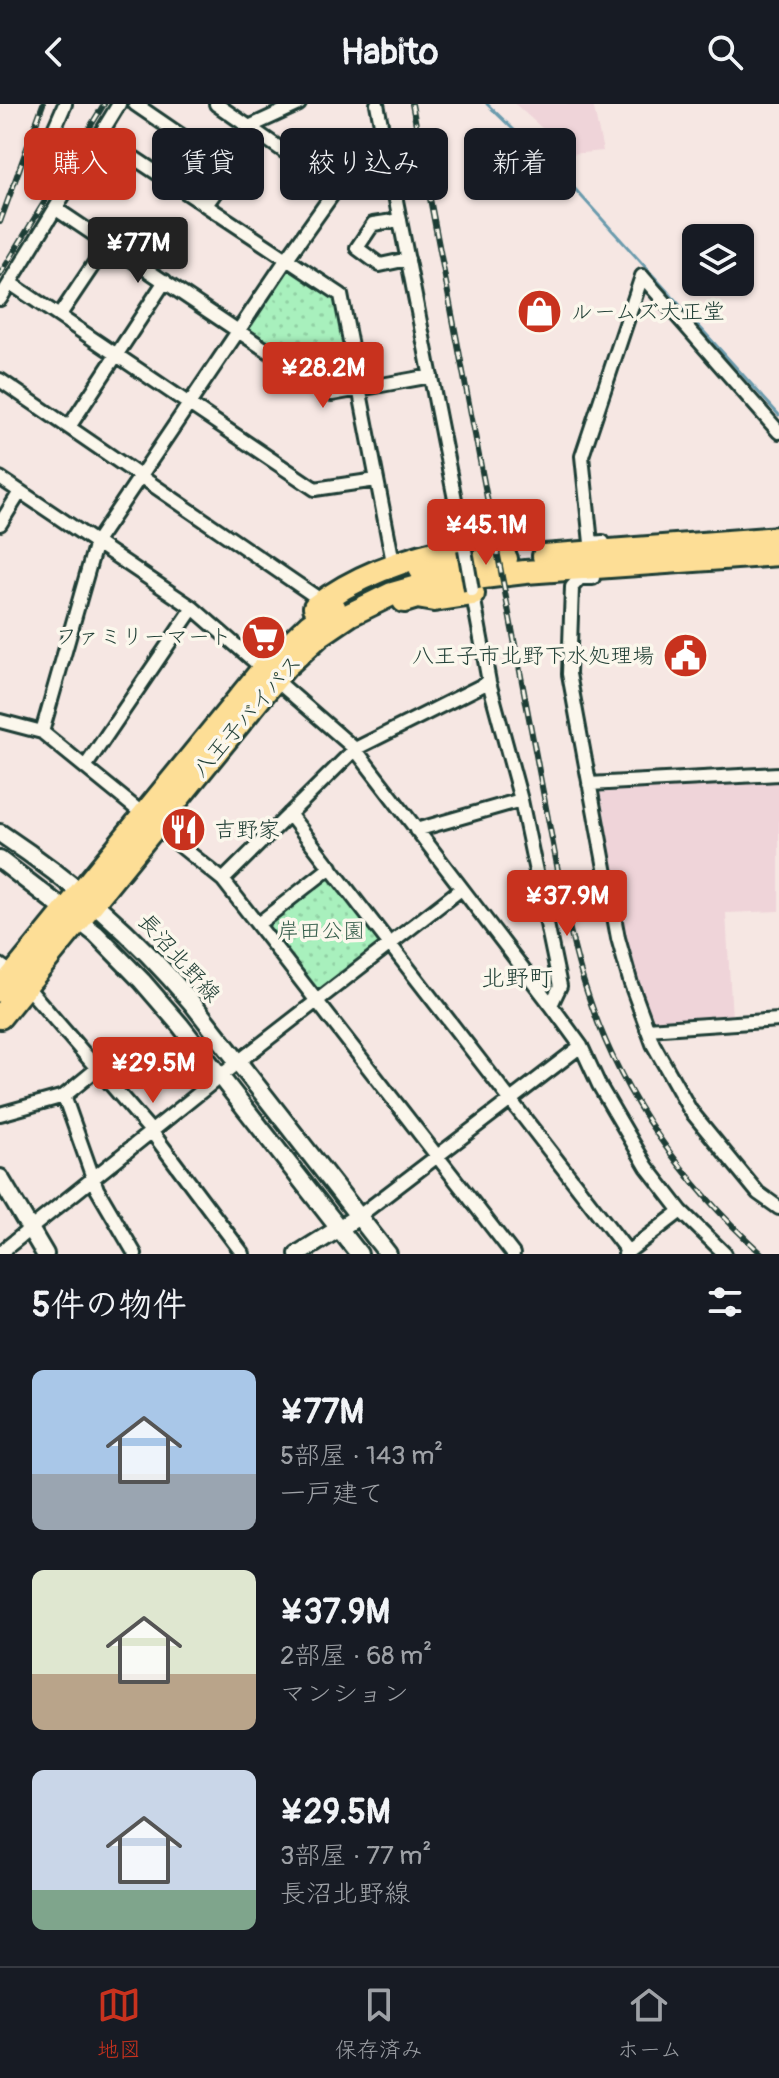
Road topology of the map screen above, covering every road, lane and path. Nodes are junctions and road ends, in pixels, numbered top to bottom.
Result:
1 (65, 104) edge
2 (119, 104) edge
3 (135, 104) edge
4 (216, 104) edge
5 (299, 104) edge
6 (377, 104) edge
7 (55, 128) edge
8 (106, 128) edge
9 (170, 128) edge
10 (251, 128) edge
11 (257, 128) edge
12 (382, 128) edge
13 (136, 159) edge
14 (62, 200) edge
15 (209, 200) edge
16 (328, 200) edge
17 (397, 200) edge
18 (206, 205) junction
19 (56, 209) junction
20 (400, 220) junction
21 (108, 243) junction
22 (288, 257) junction
23 (408, 259) junction
24 (165, 281) junction
25 (10, 283) junction
26 (0, 299) edge
27 (59, 316) junction
28 (240, 331) junction
29 (116, 353) junction
30 (431, 376) junction
31 (0, 380) edge
32 (359, 389) junction
33 (190, 404) junction
34 (69, 427) junction
35 (779, 432) edge
36 (141, 477) junction
37 (0, 478) edge
38 (376, 480) junction
39 (20, 492) junction
40 (0, 524) edge
41 (779, 538) edge
42 (96, 542) junction
43 (728, 542) junction
44 (464, 548) junction
45 (770, 555) edge
46 (394, 567) junction
47 (473, 592) junction
48 (322, 601) junction
49 (193, 608) junction
50 (269, 674) junction
51 (489, 682) junction
52 (0, 721) edge
53 (42, 732) junction
54 (355, 749) junction
55 (85, 767) junction
56 (779, 774) edge
57 (589, 784) junction
58 (521, 800) junction
59 (289, 814) junction
60 (150, 821) junction
61 (416, 830) junction
62 (0, 833) edge
63 (0, 860) edge
64 (331, 867) junction
65 (223, 880) junction
66 (461, 889) junction
67 (89, 897) junction
68 (74, 915) junction
69 (258, 924) junction
70 (126, 931) junction
71 (391, 945) junction
72 (111, 949) junction
73 (10, 979) edge
74 (318, 1002) junction
75 (551, 1005) junction
76 (0, 1017) edge
77 (779, 1020) edge
78 (647, 1029) junction
79 (581, 1046) junction
80 (238, 1062) junction
81 (98, 1068) junction
82 (220, 1076) junction
83 (64, 1096) junction
84 (511, 1101) junction
85 (0, 1114) edge
86 (151, 1131) junction
87 (436, 1158) junction
88 (0, 1178) edge
89 (92, 1178) junction
90 (779, 1208) edge
91 (681, 1211) junction
92 (359, 1216) junction
93 (31, 1229) junction
94 (340, 1230) junction
95 (14, 1241) junction
96 (0, 1253) edge
97 (627, 1253) edge
98 (25, 1254) edge
99 (45, 1254) edge
100 (135, 1254) edge
101 (243, 1254) edge
102 (298, 1254) edge
103 (359, 1254) edge
104 (388, 1254) edge
105 (513, 1254) edge
106 (725, 1254) edge

1 - 7 street
2 - 8 street
3 - 9 street
4 - 10 street
5 - 11 street
6 - 12 street
13 - 18 street
14 - 19 street
15 - 18 street
16 - 22 street
17 - 20 street
18 - 22 street
19 - 21 street
19 - 25 street
20 - 23 street
20 - 23 street
21 - 24 street
21 - 27 street
22 - 28 street
22 - 32 street
23 - 30 street
24 - 28 street
24 - 29 street
25 - 26 street
25 - 27 street
27 - 29 street
28 - 32 street
28 - 33 street
29 - 33 street
29 - 34 street
30 - 32 street
30 - 44 street
31 - 34 street
32 - 38 street
33 - 36 street
33 - 38 street
34 - 36 street
35 - 43 street
36 - 42 street
36 - 48 street
37 - 39 street
38 - 46 street
39 - 40 street
39 - 42 street
41 - 43 highway, 八王子バイパス
42 - 49 street
42 - 53 street
43 - 50 highway, 八王子バイパス
44 - 46 highway
44 - 47 street, bridge
45 - 50 highway, 八王子バイパス
45 - 57 street
46 - 48 highway
47 - 50 highway
47 - 51 street
48 - 50 highway
49 - 50 street
49 - 55 street
50 - 54 street
50 - 60 highway, 八王子バイパス
51 - 54 street
51 - 58 street
52 - 53 street
53 - 55 street
54 - 59 street
54 - 61 street
55 - 60 street
56 - 57 street
57 - 78 street
58 - 61 street
58 - 75 street
59 - 64 street
59 - 65 street
60 - 65 street
60 - 67 highway, 八王子バイパス
61 - 66 street
62 - 67 main road, 長沼北野線
63 - 68 main road, 長沼北野線
64 - 69 street
64 - 71 street
65 - 69 street
66 - 71 street
66 - 75 street
67 - 68 highway, 八王子バイパス
67 - 70 main road, 長沼北野線
68 - 72 main road, 長沼北野線
68 - 73 highway, 八王子バイパス
69 - 74 street
70 - 72 main road
70 - 80 main road, 長沼北野線
71 - 74 street
71 - 84 street
72 - 82 main road, 長沼北野線
73 - 76 highway, 八王子バイパス
73 - 81 street
74 - 80 street
74 - 87 street
75 - 79 street
77 - 78 street
78 - 90 street
79 - 84 street
79 - 91 street
80 - 82 street
80 - 92 main road, 長沼北野線
81 - 83 street
81 - 86 street
82 - 86 street
82 - 94 main road, 長沼北野線
83 - 85 street
83 - 89 street
84 - 87 street
84 - 97 street
86 - 89 street
86 - 101 street
87 - 92 street
87 - 105 street
88 - 93 main road
89 - 93 street
89 - 100 street
91 - 97 street
91 - 106 street
92 - 94 main road
92 - 104 main road, 長沼北野線
93 - 95 street
93 - 99 main road
94 - 102 main road
94 - 103 main road, 長沼北野線
95 - 96 street
95 - 98 street

